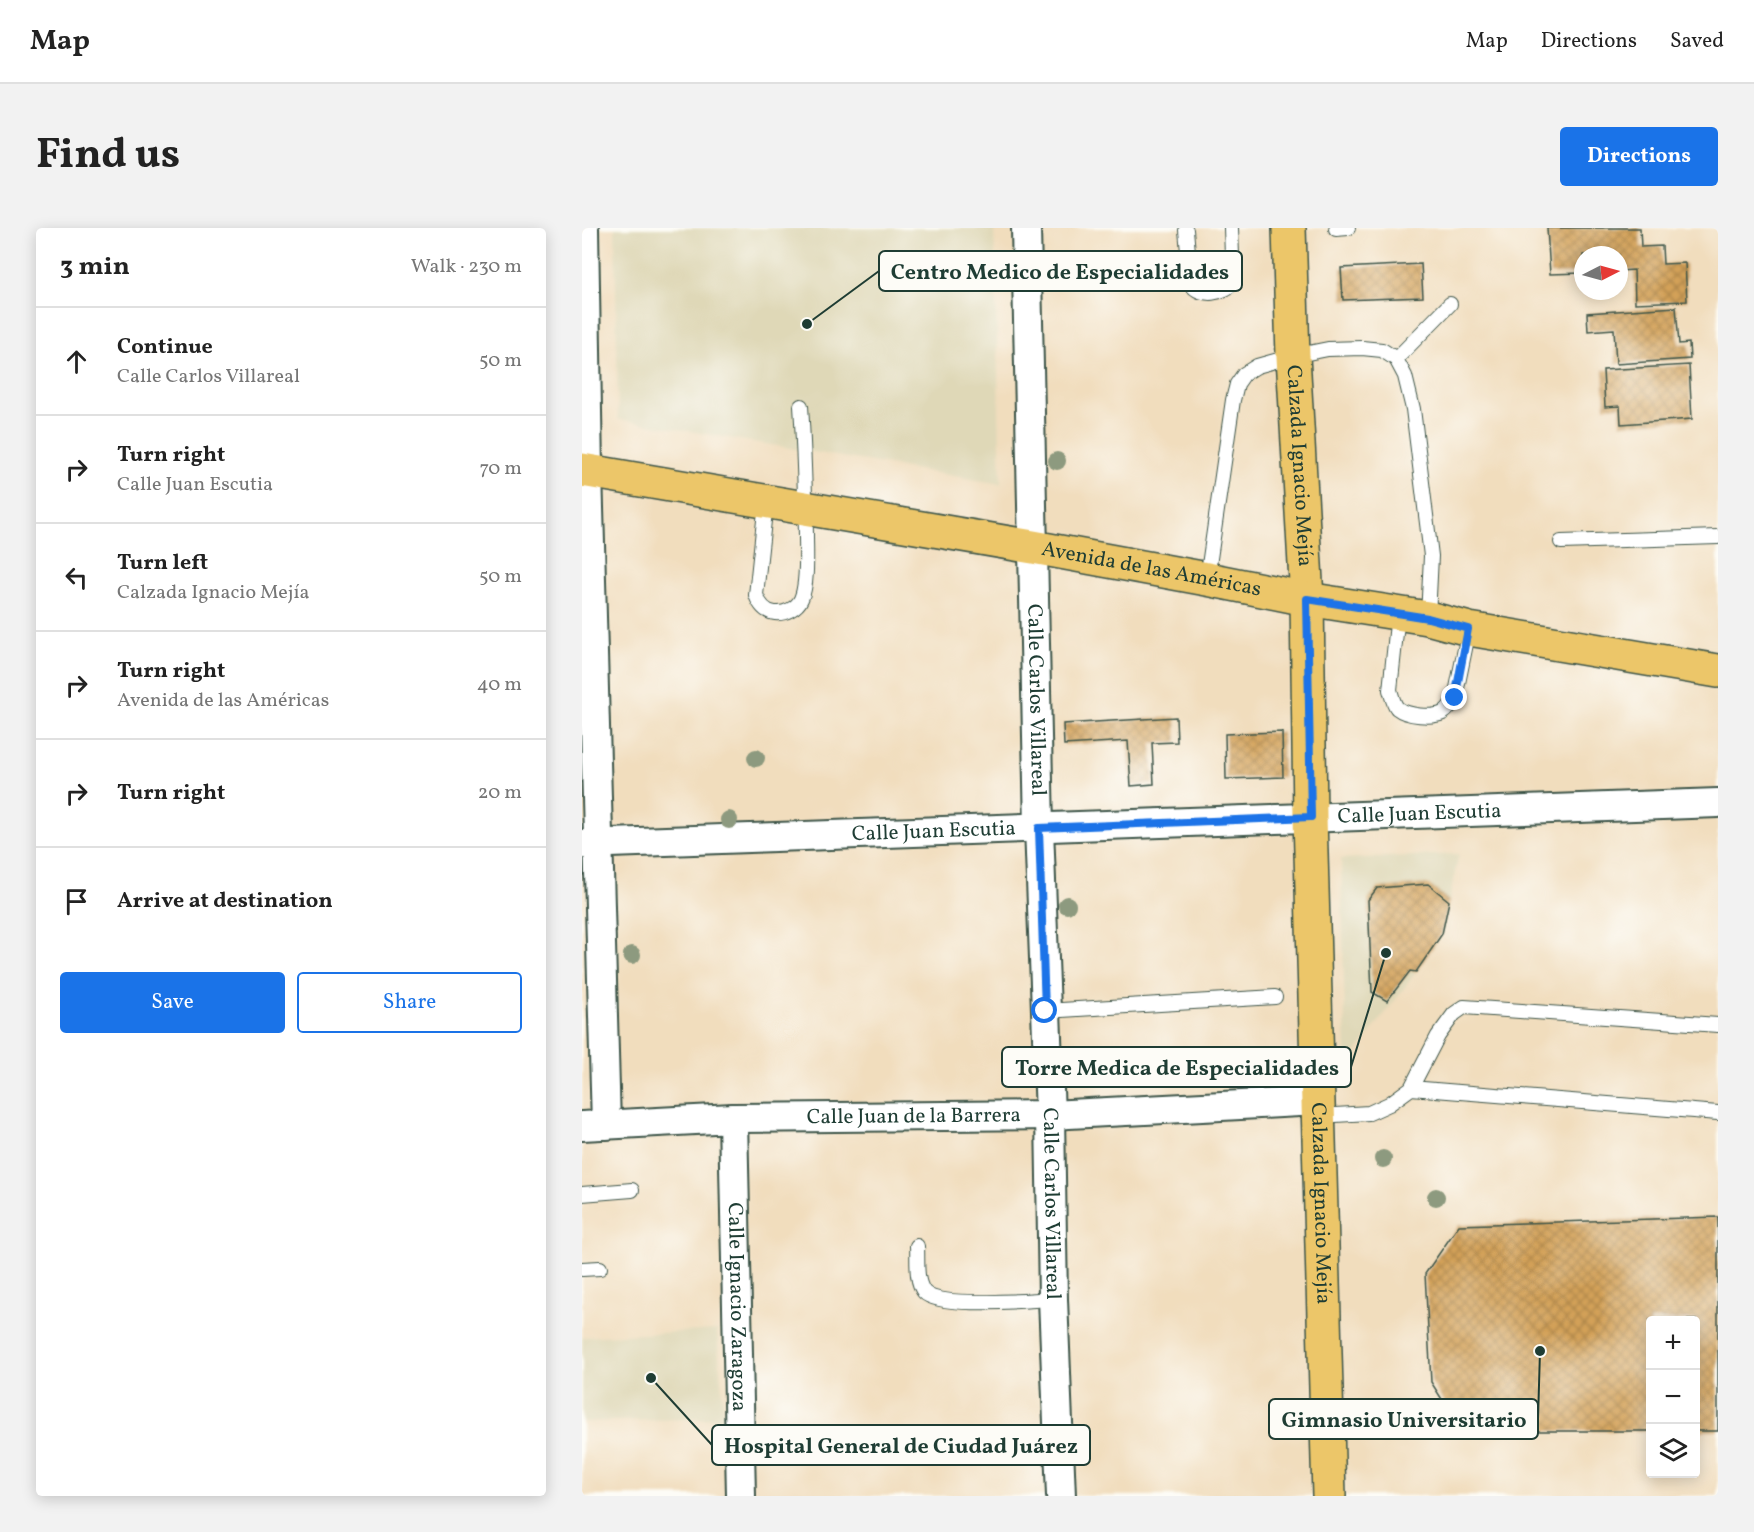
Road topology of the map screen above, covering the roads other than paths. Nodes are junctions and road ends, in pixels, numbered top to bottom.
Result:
1 (584, 228) edge
2 (1026, 228) edge
3 (1231, 228) edge
4 (1289, 228) edge
5 (1186, 230) dead end
6 (1450, 303) dead end
7 (584, 352) edge
8 (1293, 356) junction
9 (1396, 359) junction
10 (801, 406) dead end
11 (585, 470) edge
12 (766, 502) junction
13 (805, 508) junction
14 (1718, 537) edge
15 (1561, 542) dead end
16 (1033, 547) junction
17 (1207, 579) junction
18 (1307, 599) junction
19 (1413, 616) junction
20 (1468, 629) junction
21 (1718, 671) edge
22 (1718, 803) edge
23 (1311, 817) junction
24 (1039, 828) junction
25 (590, 843) edge
26 (1275, 997) dead end
27 (1045, 1011) junction
28 (1718, 1025) edge
29 (1411, 1088) junction
30 (1318, 1109) junction
31 (1718, 1113) edge
32 (1050, 1115) junction
33 (733, 1118) junction
34 (594, 1125) edge
35 (632, 1190) dead end
36 (582, 1194) edge
37 (917, 1246) dead end
38 (600, 1268) dead end
39 (582, 1269) edge
40 (1053, 1299) junction
41 (741, 1496) edge
42 (1061, 1496) edge
43 (1329, 1496) edge

1 - 7 street
2 - 16 street, Calle Carlos Villareal
3 - 5 lane
4 - 8 main road, Calzada Ignacio Mejía
6 - 9 lane
7 - 11 street
8 - 9 lane
8 - 17 lane
8 - 18 main road, Calzada Ignacio Mejía
9 - 19 lane
10 - 13 lane
11 - 12 main road, Avenida de las Américas
11 - 25 street
12 - 13 main road, Avenida de las Américas
12 - 13 lane
13 - 16 main road, Avenida de las Américas
14 - 15 lane
16 - 17 main road, Avenida de las Américas
16 - 24 street, Calle Carlos Villareal
17 - 18 main road, Avenida de las Américas
18 - 19 main road, Avenida de las Américas
18 - 23 main road, Calzada Ignacio Mejía
19 - 20 main road, Avenida de las Américas
19 - 20 lane
20 - 21 main road, Avenida de las Américas
22 - 23 street, Calle Juan Escutia
23 - 24 street, Calle Juan Escutia
23 - 30 main road, Calzada Ignacio Mejía
24 - 25 street, Calle Juan Escutia
24 - 27 street, Calle Carlos Villareal
25 - 34 street
26 - 27 lane
27 - 32 street, Calle Carlos Villareal
28 - 29 lane
29 - 30 lane
29 - 31 lane
30 - 32 street, Calle Juan de la Barrera
30 - 43 main road, Calzada Ignacio Mejía
32 - 33 street, Calle Juan de la Barrera
32 - 40 street, Calle Carlos Villareal
33 - 34 street, Calle Juan de la Barrera
33 - 41 street, Calle Ignacio Zaragoza
35 - 36 lane
37 - 40 lane
38 - 39 lane
40 - 42 street, Calle Carlos Villareal

